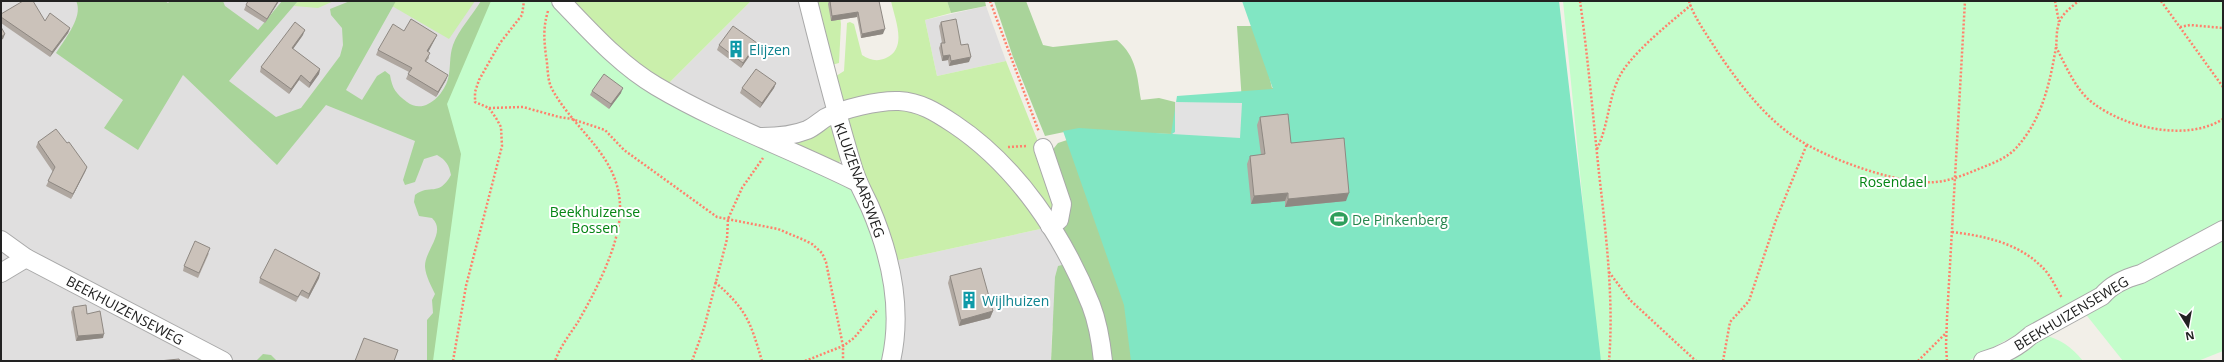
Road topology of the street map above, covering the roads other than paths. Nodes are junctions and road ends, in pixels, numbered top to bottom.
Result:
1 (808, 1) edge
2 (554, 5) edge
3 (836, 115) junction
4 (767, 140) junction
5 (1044, 148) road end
6 (857, 182) junction
7 (1050, 226) junction
8 (2223, 230) edge
9 (1, 240) edge
10 (26, 258) junction
11 (1, 273) edge
12 (223, 361) edge
13 (891, 361) edge
14 (1103, 361) edge
15 (1983, 361) edge

1 - 3 street, KLUIZENAARSWEG
2 - 4 street
3 - 4 street
3 - 6 street, KLUIZENAARSWEG
3 - 7 street
4 - 6 street
5 - 7 street
6 - 13 street, KLUIZENAARSWEG
7 - 14 street
8 - 15 street, BEEKHUIZENSEWEG
9 - 10 street, BEEKHUIZENSEWEG
10 - 11 street
10 - 12 street, BEEKHUIZENSEWEG

